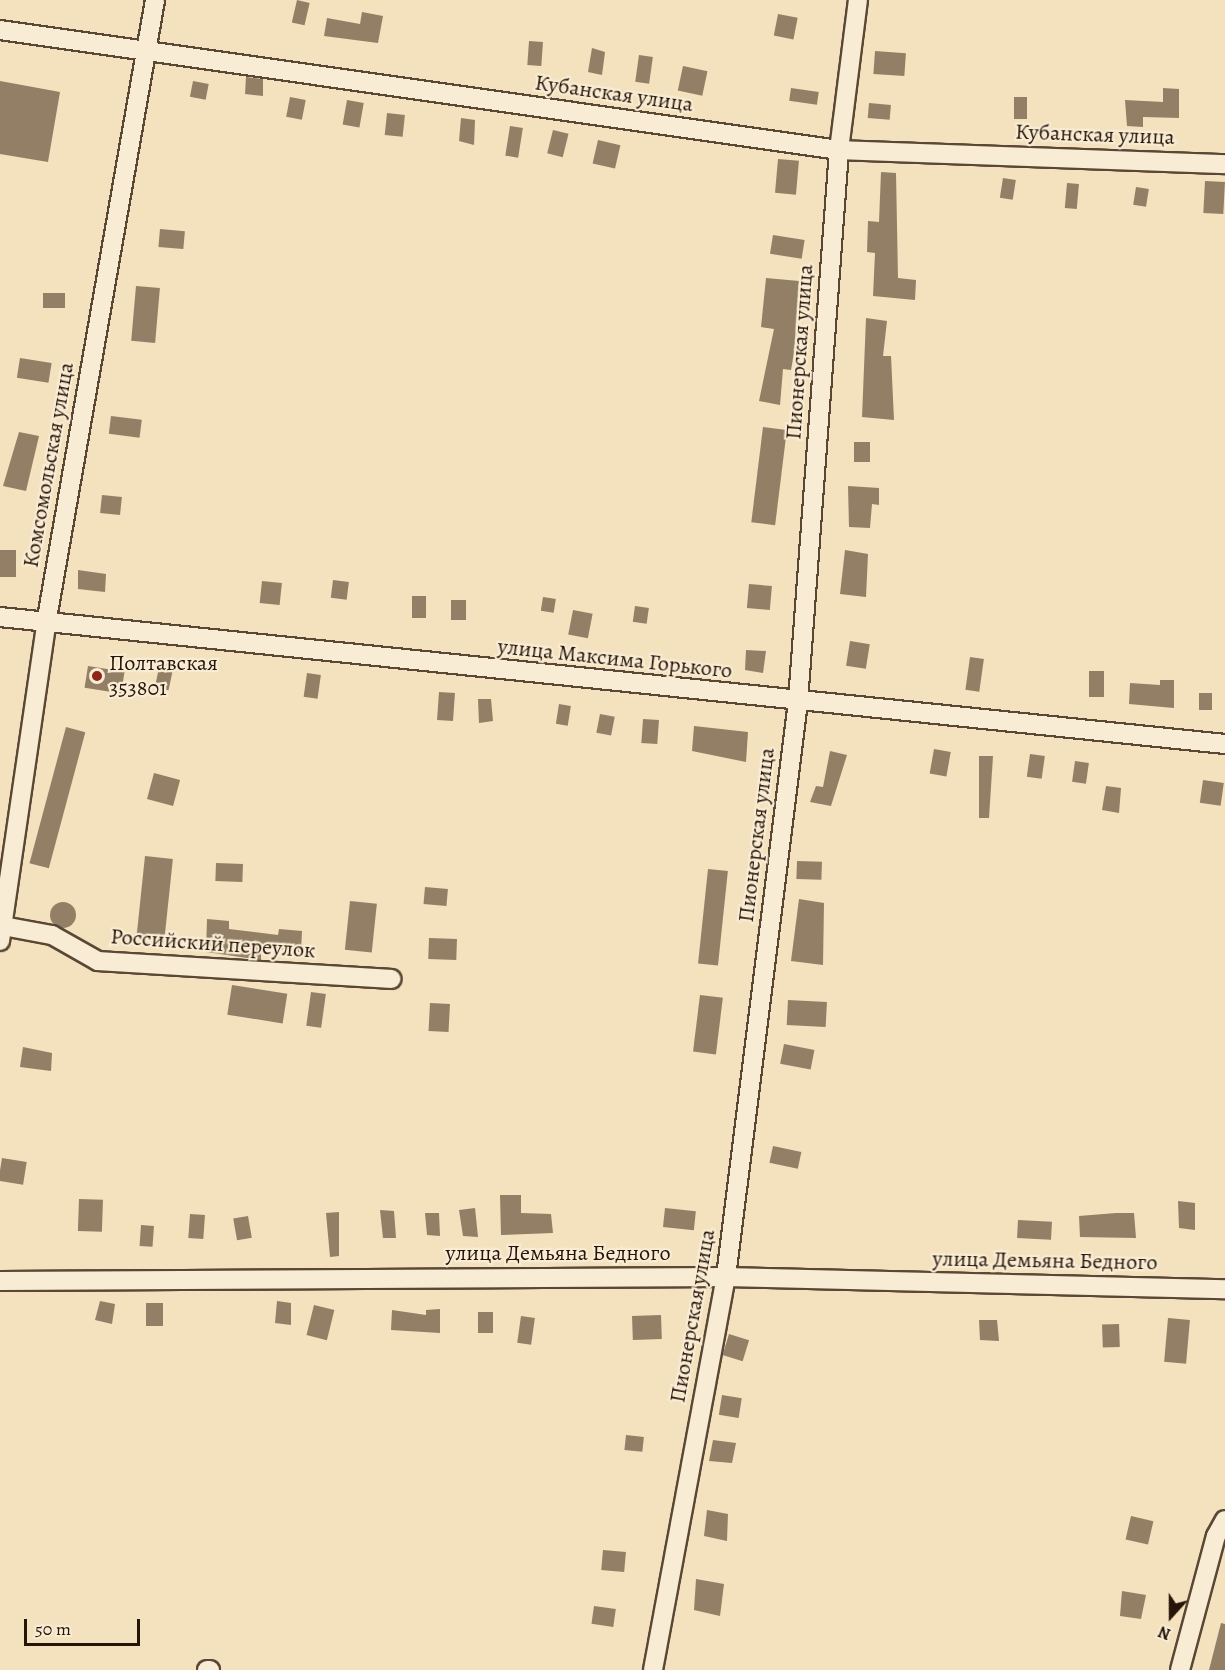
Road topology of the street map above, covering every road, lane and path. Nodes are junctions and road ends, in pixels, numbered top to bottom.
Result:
1 (155, 0) edge
2 (858, 0) edge
3 (0, 30) edge
4 (144, 51) junction
5 (839, 150) junction
6 (1225, 164) edge
7 (0, 617) edge
8 (46, 624) junction
9 (798, 701) junction
10 (1225, 744) edge
11 (1, 933) edge
12 (391, 979) dead end
13 (726, 1277) junction
14 (0, 1281) edge
15 (1225, 1289) edge
16 (1225, 1520) edge
17 (653, 1670) edge
18 (1180, 1670) edge

1 - 4 street, Комсомольская улица
2 - 5 street, Пионерская улица
3 - 4 street, Кубанская улица
4 - 5 street, Кубанская улица
4 - 8 street, Комсомольская улица
5 - 6 street, Кубанская улица
5 - 9 street, Пионерская улица
7 - 8 street, улица Максима Горького
8 - 9 street, улица Максима Горького
8 - 11 street, Комсомольская улица
9 - 10 street, улица Максима Горького
9 - 13 street, Пионерская улица
11 - 12 street, Российский переулок
13 - 14 street, улица Демьяна Бедного
13 - 15 street, улица Демьяна Бедного
13 - 17 street, Пионерская улица
16 - 18 street

